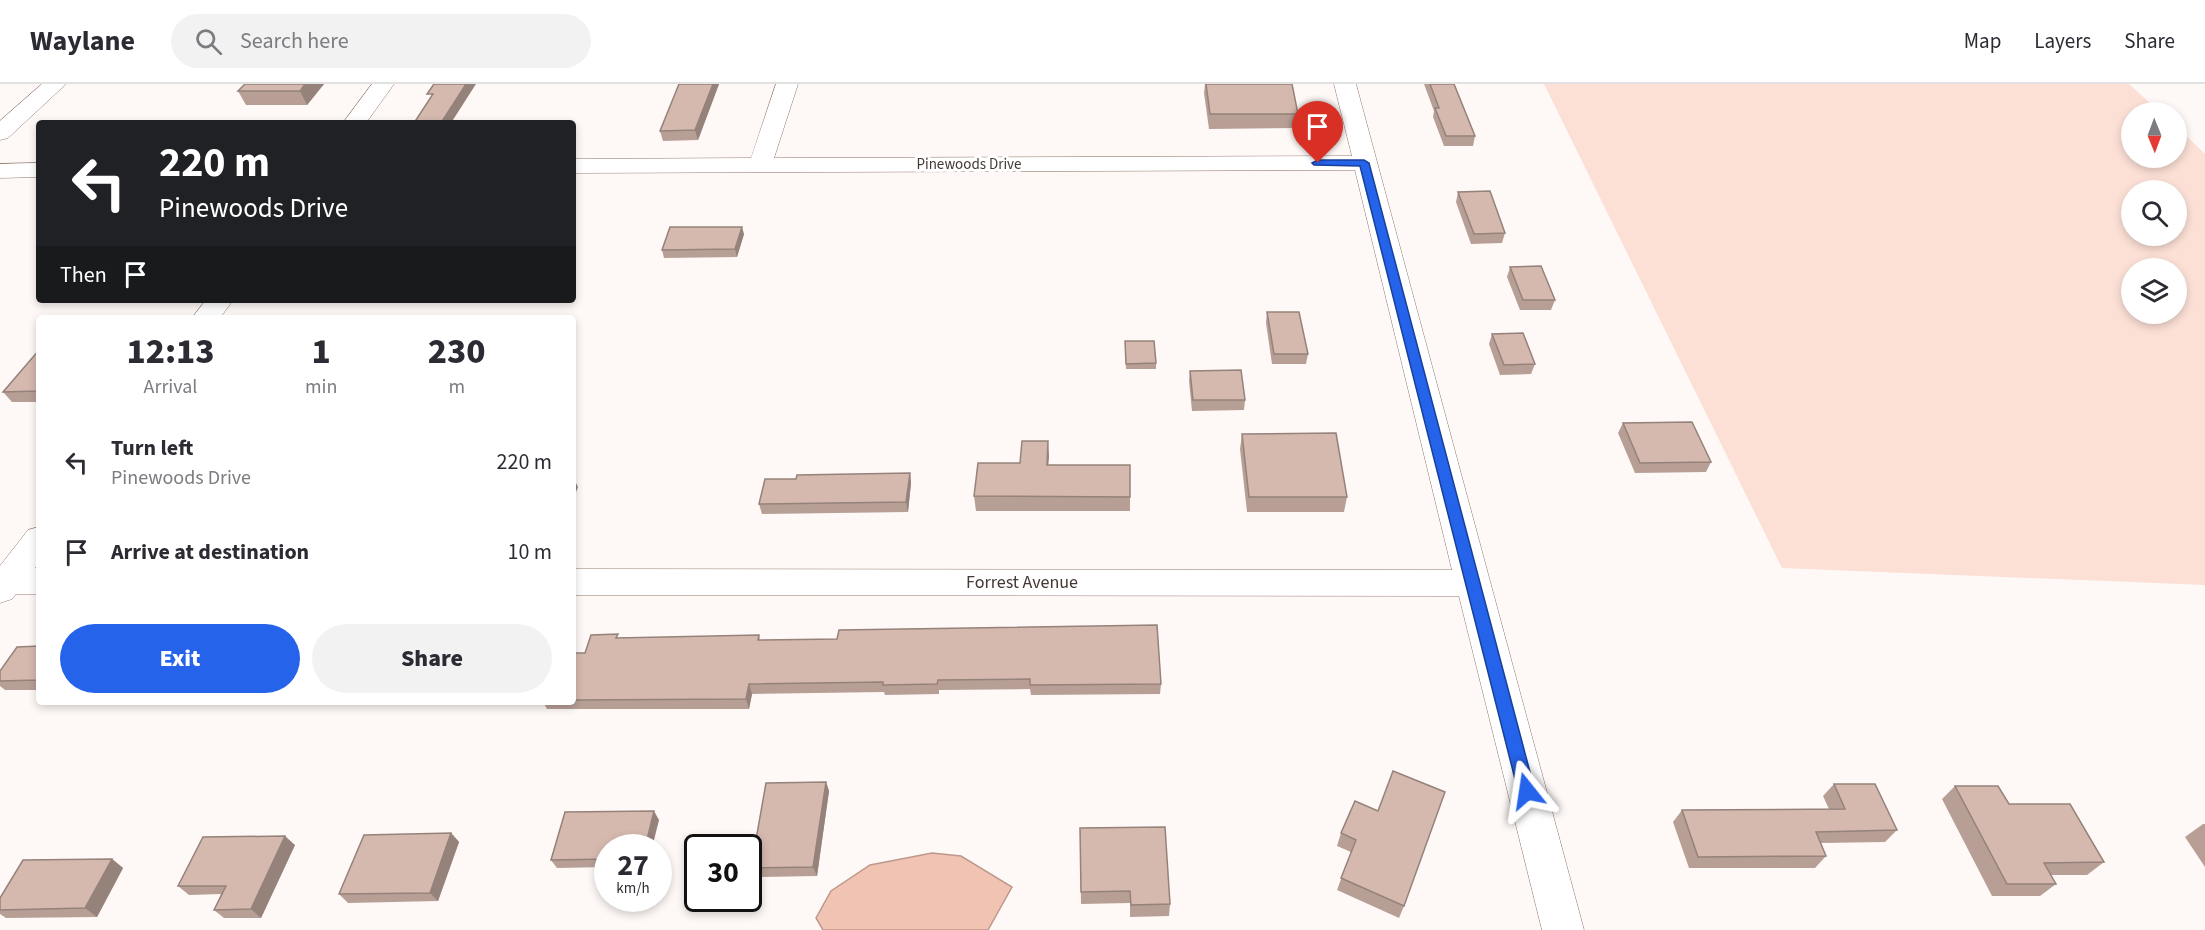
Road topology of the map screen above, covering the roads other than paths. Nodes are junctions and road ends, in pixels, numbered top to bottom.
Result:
1 (55, 84) edge
2 (383, 84) edge
3 (787, 84) edge
4 (1345, 84) edge
5 (356, 120) edge
6 (0, 133) edge
7 (1364, 163) junction
8 (760, 165) junction
9 (576, 166) edge
10 (36, 170) edge
11 (0, 171) edge
12 (218, 303) edge
13 (208, 315) edge
14 (36, 543) edge
15 (36, 581) edge
16 (576, 582) edge
17 (1472, 582) junction
18 (2, 584) edge
19 (1563, 930) edge

1 - 6 street
2 - 5 street
3 - 8 street
4 - 7 street
7 - 8 street, Pinewoods Drive
7 - 17 street
8 - 9 street, Pinewoods Drive
10 - 11 street
12 - 13 street
14 - 18 street
15 - 18 street
16 - 17 street, Forrest Avenue
17 - 19 street

